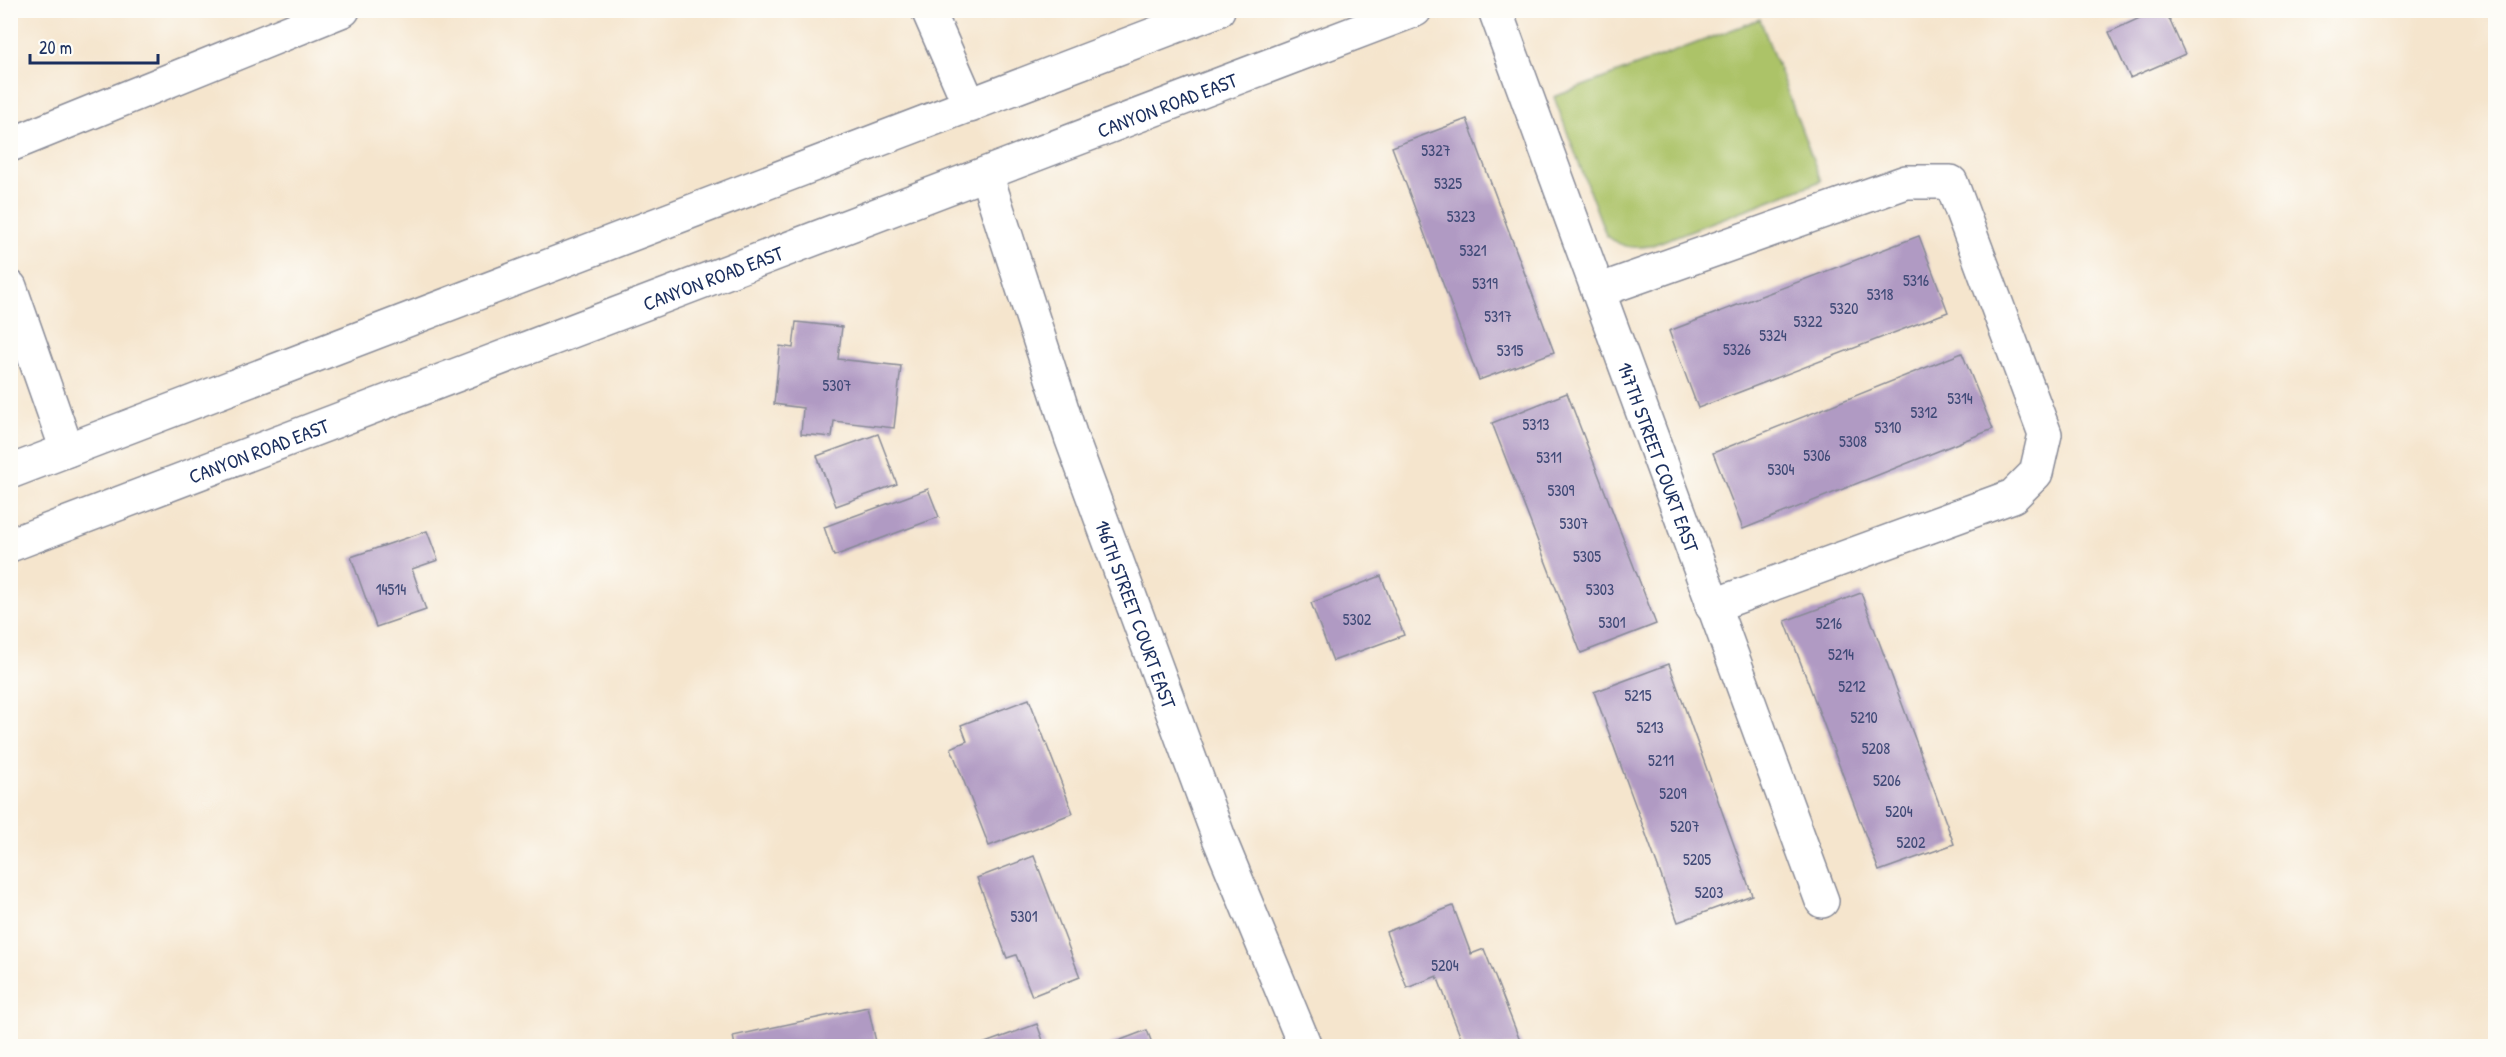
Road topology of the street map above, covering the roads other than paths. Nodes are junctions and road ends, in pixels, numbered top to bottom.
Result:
1 (343, 10) edge
2 (928, 10) edge
3 (1218, 10) edge
4 (1415, 10) edge
5 (1495, 10) edge
6 (970, 106) junction
7 (10, 145) edge
8 (986, 174) junction
9 (10, 286) edge
10 (1598, 291) junction
11 (68, 450) junction
12 (10, 472) edge
13 (10, 545) edge
14 (1712, 606) junction
15 (1822, 901) dead end
16 (1305, 1047) edge

1 - 7 street
2 - 6 street
3 - 6 street
4 - 8 street, CANYON ROAD EAST
5 - 10 street, 147TH STREET COURT EAST
6 - 11 street
8 - 13 street, CANYON ROAD EAST
8 - 16 street, 146TH STREET COURT EAST
9 - 11 street
10 - 14 street, 147TH STREET COURT EAST
10 - 14 street
11 - 12 street
14 - 15 street, 147TH STREET COURT EAST

